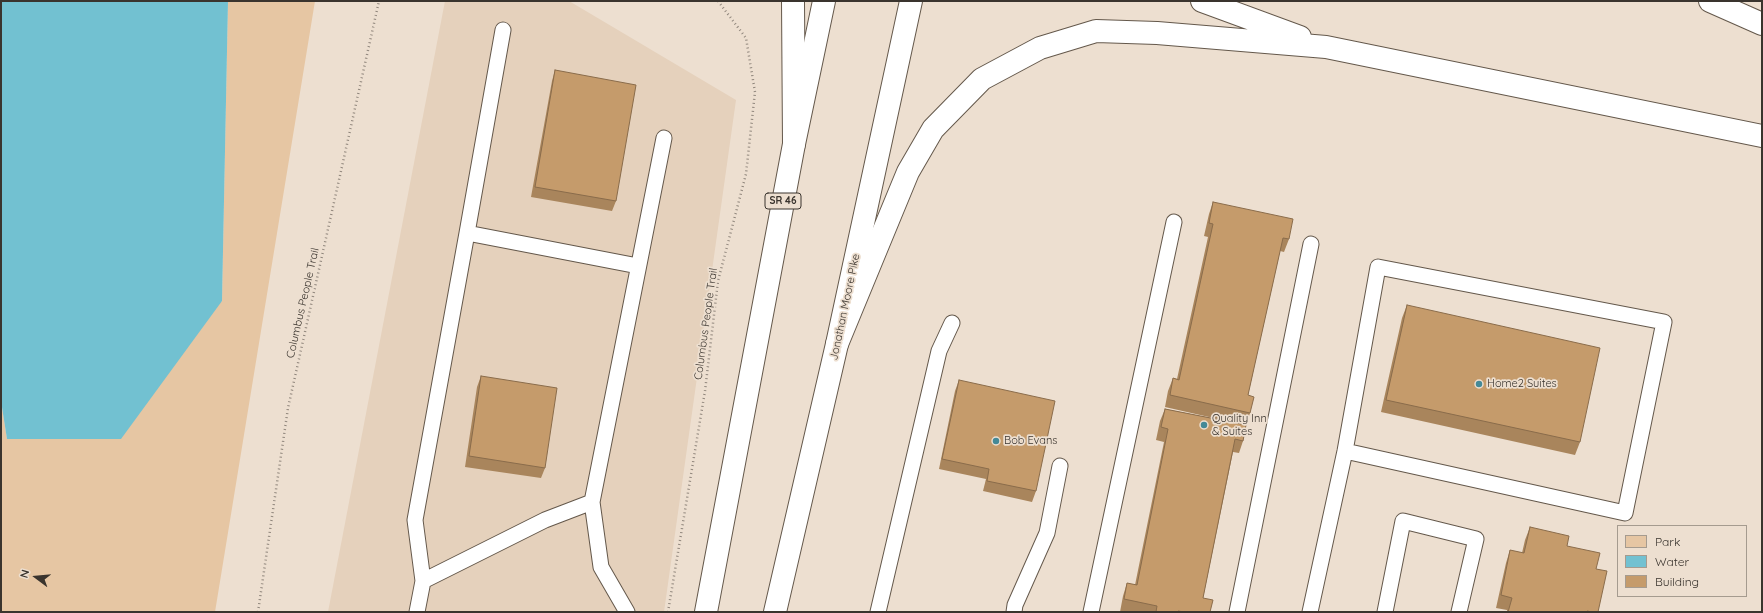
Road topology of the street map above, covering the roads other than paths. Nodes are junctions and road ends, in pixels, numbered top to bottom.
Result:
1 (793, 1) edge
2 (824, 1) edge
3 (911, 1) edge
4 (1202, 1) edge
5 (1710, 1) edge
6 (1762, 24) edge
7 (503, 30) dead end
8 (1326, 47) junction
9 (1762, 136) edge
10 (664, 138) dead end
11 (794, 144) junction
12 (1174, 222) dead end
13 (467, 233) junction
14 (1311, 244) dead end
15 (638, 266) junction
16 (952, 323) dead end
17 (838, 344) junction
18 (1345, 452) junction
19 (1060, 466) dead end
20 (592, 502) junction
21 (423, 581) junction
22 (417, 612) edge
23 (628, 612) edge
24 (706, 612) edge
25 (775, 612) edge
26 (878, 612) edge
27 (1014, 612) edge
28 (1091, 612) edge
29 (1237, 612) edge
30 (1310, 612) edge
31 (1385, 612) edge
32 (1459, 612) edge

1 - 11 highway
2 - 11 highway, SR 46
3 - 17 highway, Jonathan Moore Pike
4 - 8 highway
5 - 6 highway
7 - 13 lane
8 - 9 highway
8 - 17 highway
10 - 15 lane
11 - 24 highway, SR 46
12 - 28 lane
13 - 15 lane
13 - 21 lane
14 - 29 lane
15 - 20 lane
16 - 26 lane
17 - 25 highway, Jonathan Moore Pike
18 - 18 lane
18 - 30 lane
19 - 27 lane
20 - 21 lane
20 - 23 lane
21 - 22 lane
31 - 32 lane

